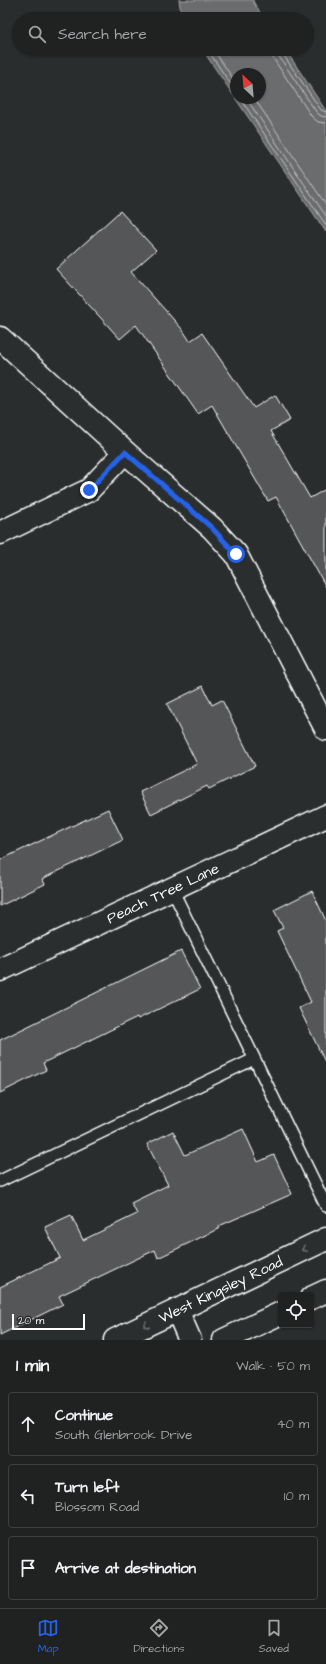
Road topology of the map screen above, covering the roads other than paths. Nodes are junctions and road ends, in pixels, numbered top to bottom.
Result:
1 (0, 338) edge
2 (125, 452) junction
3 (0, 533) edge
4 (326, 729) edge
5 (326, 816) edge
6 (172, 889) junction
7 (0, 970) edge
8 (254, 1058) junction
9 (0, 1181) edge
10 (326, 1206) edge
11 (326, 1239) edge
12 (326, 1291) edge
13 (314, 1297) edge
14 (177, 1310) junction
15 (278, 1314) edge
16 (115, 1340) edge
17 (190, 1340) edge
18 (224, 1340) edge

1 - 2 street
2 - 3 street
2 - 4 street
5 - 6 street, Peach Tree Lane
6 - 7 street, Peach Tree Lane
6 - 8 lane
8 - 9 lane
8 - 10 lane
11 -> 14 street, West Kingsley Road
12 - 13 street
14 -> 16 street, West Kingsley Road
14 - 17 street
15 - 18 street

